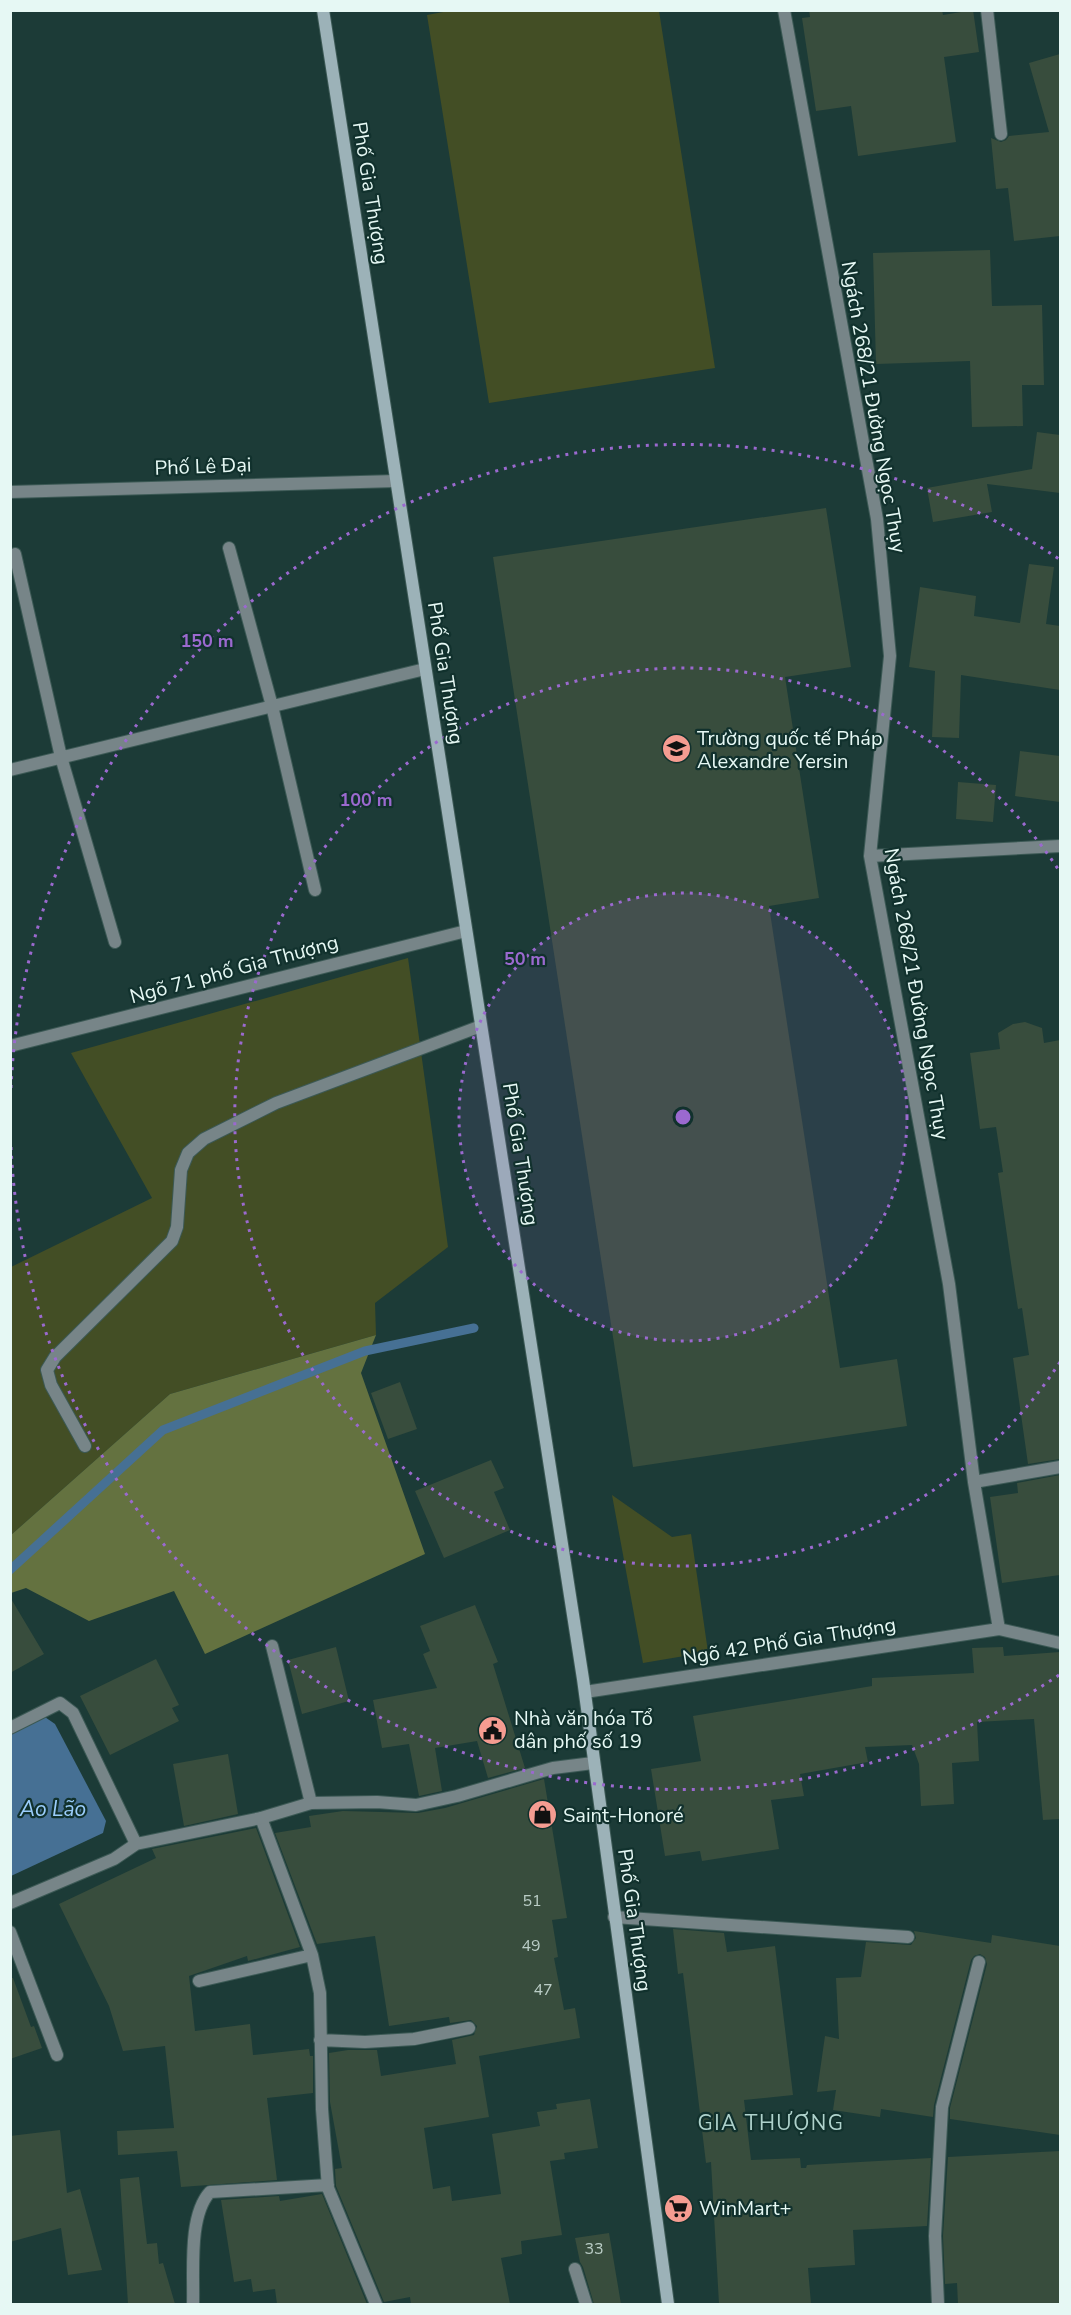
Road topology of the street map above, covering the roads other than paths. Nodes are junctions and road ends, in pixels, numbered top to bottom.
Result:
1 (323, 10) edge
2 (784, 10) edge
3 (987, 10) edge
4 (1001, 134) dead end
5 (396, 481) junction
6 (10, 492) edge
7 (229, 548) dead end
8 (15, 554) dead end
9 (426, 669) junction
10 (272, 706) junction
11 (61, 757) junction
12 (10, 770) edge
13 (1060, 846) edge
14 (870, 856) junction
15 (315, 890) dead end
16 (466, 931) junction
17 (115, 942) dead end
18 (481, 1026) junction
19 (10, 1046) edge
20 (85, 1446) dead end
21 (1060, 1467) edge
22 (974, 1482) junction
23 (999, 1629) junction
24 (1060, 1643) edge
25 (272, 1646) dead end
26 (585, 1692) junction
27 (10, 1728) edge
28 (593, 1763) junction
29 (311, 1803) junction
30 (261, 1818) junction
31 (136, 1844) junction
32 (10, 1903) edge
33 (614, 1917) junction
34 (10, 1932) edge
35 (908, 1937) dead end
36 (312, 1955) junction
37 (978, 1962) dead end
38 (199, 1981) dead end
39 (469, 2028) dead end
40 (320, 2040) junction
41 (57, 2055) dead end
42 (328, 2185) junction
43 (575, 2269) dead end
44 (193, 2304) edge
45 (376, 2304) edge
46 (586, 2304) edge
47 (668, 2304) edge
48 (938, 2304) edge

1 - 5 street, Phố Gia Thượng
2 - 14 street, Ngách 268/21 Đường Ngọc Thụy
3 - 4 street
5 - 6 street, Phố Lê Đại
5 - 9 street, Phố Gia Thượng
7 - 10 street
8 - 11 street
9 - 10 street
9 - 16 street, Phố Gia Thượng
10 - 11 street
10 - 15 street
11 - 12 street
11 - 17 street
13 - 14 street
14 - 22 street, Ngách 268/21 Đường Ngọc Thụy
16 - 18 street, Phố Gia Thượng
16 - 19 street, Ngõ 71 phố Gia Thượng
18 - 20 street
18 - 26 street, Phố Gia Thượng
21 - 22 street
22 - 23 street, Ngách 268/21 Đường Ngọc Thụy
23 - 24 street
23 - 26 street, Ngõ 42 Phố Gia Thượng
25 - 29 street
26 - 28 street, Phố Gia Thượng
27 - 31 street
28 - 29 street
28 - 33 street, Phố Gia Thượng
29 - 30 street
30 - 31 street
30 - 36 street
31 - 32 street
33 - 35 street
33 - 47 street, Phố Gia Thượng
34 - 41 street
36 - 38 street
36 - 40 street
37 - 48 street
39 - 40 street
40 - 42 street
42 - 44 street
42 - 45 street
43 - 46 street

